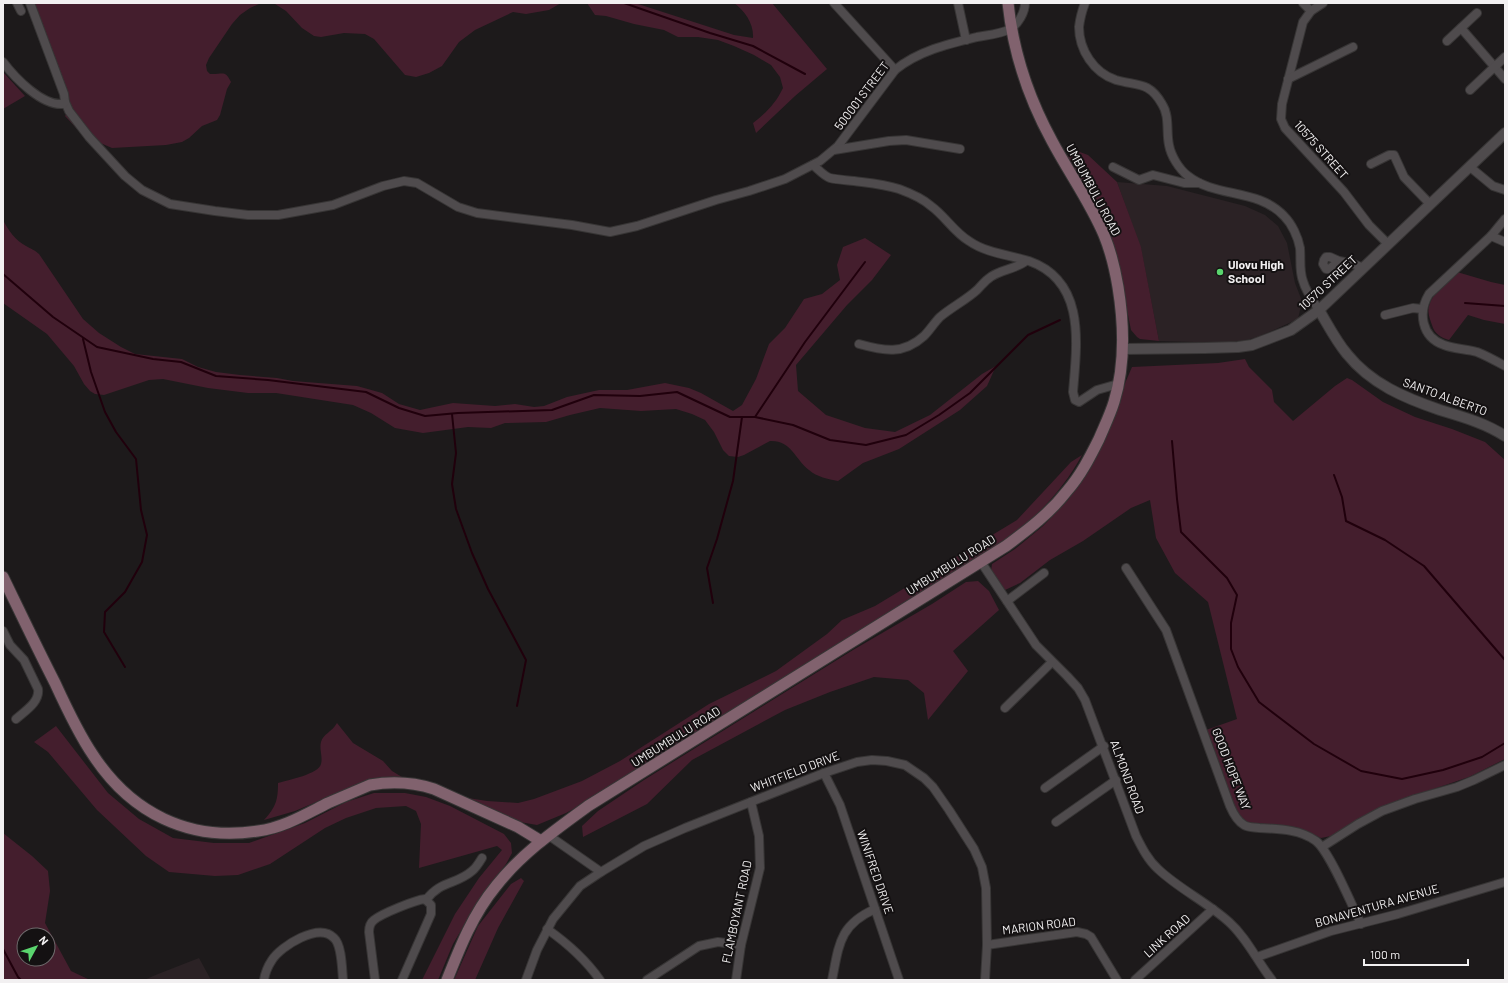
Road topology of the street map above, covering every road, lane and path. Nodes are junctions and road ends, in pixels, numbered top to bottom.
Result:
1 (30, 3) edge
2 (834, 3) edge
3 (958, 3) edge
4 (1008, 3) edge
5 (1025, 3) edge
6 (1084, 3) edge
7 (1303, 3) edge
8 (1324, 3) edge
9 (1311, 12) junction
10 (1478, 12) dead end
11 (1461, 28) junction
12 (1012, 29) junction
13 (966, 40) junction
14 (1447, 41) dead end
15 (1353, 47) dead end
16 (1505, 57) edge
17 (3, 62) edge
18 (1494, 67) junction
19 (895, 70) junction
20 (1505, 79) edge
21 (1288, 80) junction
22 (1470, 90) dead end
23 (65, 102) junction
24 (1505, 133) edge
25 (960, 149) dead end
26 (834, 150) junction
27 (1371, 164) dead end
28 (813, 165) junction
29 (1113, 166) dead end
30 (1470, 167) junction
31 (1200, 183) junction
32 (1505, 190) edge
33 (1430, 204) junction
34 (1505, 219) edge
35 (1491, 236) junction
36 (1505, 242) edge
37 (1388, 244) junction
38 (1026, 261) junction
39 (1340, 261) dead end
40 (1363, 268) junction
41 (1422, 309) junction
42 (1320, 310) junction
43 (1385, 314) dead end
44 (859, 344) dead end
45 (1122, 349) junction
46 (1505, 366) edge
47 (1118, 384) junction
48 (1505, 436) edge
49 (981, 562) junction
50 (1126, 568) dead end
51 (1044, 573) dead end
52 (3, 577) edge
53 (1007, 601) junction
54 (3, 631) edge
55 (1052, 662) junction
56 (1005, 708) dead end
57 (16, 718) dead end
58 (1104, 746) junction
59 (1505, 765) edge
60 (824, 773) junction
61 (1116, 780) junction
62 (1045, 788) dead end
63 (750, 802) junction
64 (1056, 822) dead end
65 (545, 838) junction
66 (1322, 847) junction
67 (482, 858) dead end
68 (601, 872) junction
69 (1505, 882) edge
70 (426, 900) junction
71 (875, 909) junction
72 (1213, 909) junction
73 (1362, 924) junction
74 (546, 929) junction
75 (741, 945) junction
76 (987, 945) junction
77 (1257, 957) junction
78 (264, 980) edge
79 (343, 980) edge
80 (375, 980) edge
81 (402, 980) edge
82 (447, 980) edge
83 (526, 980) edge
84 (600, 980) edge
85 (647, 980) edge
86 (736, 980) edge
87 (832, 980) edge
88 (899, 980) edge
89 (985, 980) edge
90 (1117, 980) edge
91 (1135, 980) edge
92 (1272, 980) edge

1 - 23 street, 500001 STREET
2 - 19 street
3 - 13 street
4 - 12 main road, UMBUMBULU ROAD
5 - 12 street
6 - 31 street, SANTO ALBERTO
7 - 9 street
8 - 9 street
9 - 21 street, 10575 STREET
10 - 11 street
11 - 14 street
11 - 18 street
12 - 13 street, 500001 STREET
12 - 45 main road, UMBUMBULU ROAD
13 - 19 street, 500001 STREET
15 - 21 street
16 - 18 street
17 - 23 street
18 - 20 street
18 - 22 street
19 - 26 street, 500001 STREET
21 - 37 street, 10575 STREET
23 - 28 street, 500001 STREET
24 - 30 street, 10570 STREET
25 - 26 street
26 - 28 street, 500001 STREET
27 - 33 street
28 - 38 street
29 - 31 street
30 - 32 street
30 - 33 street, 10570 STREET
31 - 42 street, SANTO ALBERTO
33 - 37 street, 10570 STREET
34 - 35 street
35 - 36 street
35 - 41 street
37 - 40 street, 10570 STREET
38 - 44 street
38 - 47 street
39 - 40 street
40 - 42 street, 10570 STREET
41 - 43 street
41 - 46 street
42 - 45 street, 10570 STREET
42 - 48 street, SANTO ALBERTO
45 - 47 main road, UMBUMBULU ROAD
47 - 49 main road, UMBUMBULU ROAD
49 - 53 street, ALMOND ROAD
49 - 65 main road, UMBUMBULU ROAD
50 - 66 street, GOOD HOPE WAY
51 - 53 street
52 - 65 main road
53 - 55 street, ALMOND ROAD
54 - 57 street
55 - 56 street
55 - 58 street, ALMOND ROAD
58 - 61 street, ALMOND ROAD
58 - 62 street
59 - 66 street
60 - 63 street, WHITFIELD DRIVE
60 - 71 street, WINIFRED DRIVE
60 - 76 street, WHITFIELD DRIVE
61 - 64 street
61 - 72 street, ALMOND ROAD
63 - 68 street, WHITFIELD DRIVE
63 - 75 street, FLAMBOYANT ROAD
65 - 68 street
65 - 82 main road, UMBUMBULU ROAD
66 - 73 street, GOOD HOPE WAY
67 - 70 street
68 - 74 street, WHITFIELD DRIVE
69 - 73 street, BONAVENTURA AVENUE
70 - 80 street
70 - 81 street
71 - 87 street
71 - 88 street, WINIFRED DRIVE
72 - 77 street, ALMOND ROAD
72 - 91 street, LINK ROAD
73 - 77 street, BONAVENTURA AVENUE
74 - 83 street, WHITFIELD DRIVE
74 - 84 street
75 - 85 street
75 - 86 street, FLAMBOYANT ROAD
76 - 89 street, WHITFIELD DRIVE
76 - 90 street, MARION ROAD
77 - 92 street, ALMOND ROAD
78 - 79 street

